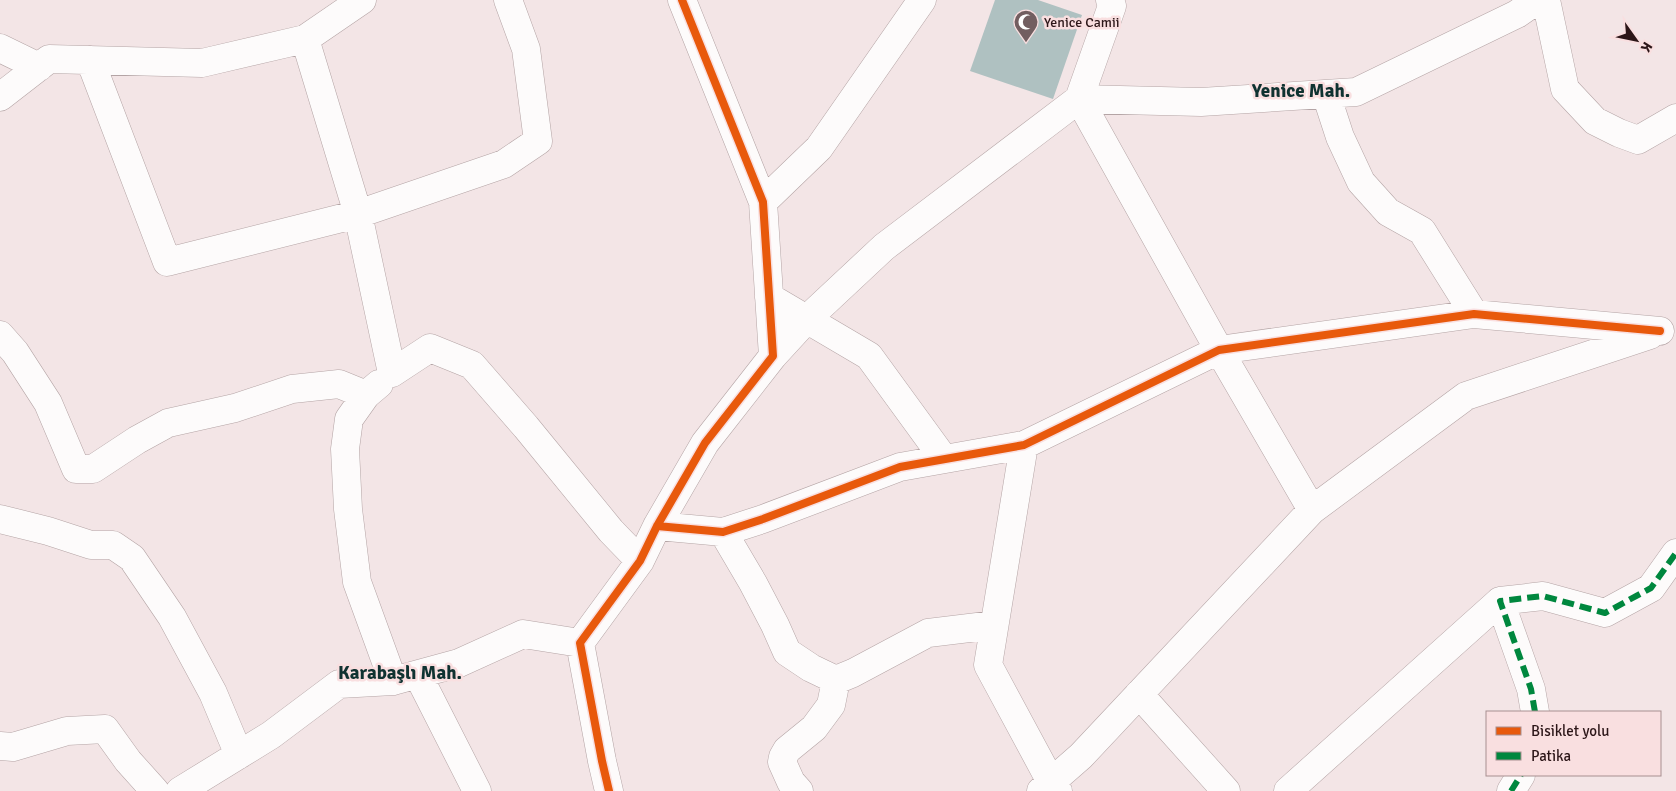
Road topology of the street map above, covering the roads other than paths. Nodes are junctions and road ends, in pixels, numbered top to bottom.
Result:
1 (362, 0) edge
2 (508, 0) edge
3 (682, 0) edge
4 (922, 0) edge
5 (1537, 0) edge
6 (1546, 0) edge
7 (1116, 2) edge
8 (305, 38) junction
9 (0, 48) edge
10 (90, 60) junction
11 (39, 67) junction
12 (1326, 94) junction
13 (0, 97) edge
14 (1078, 99) junction
15 (1676, 118) edge
16 (763, 202) junction
17 (358, 214) junction
18 (769, 297) junction
19 (1474, 314) junction
20 (807, 319) junction
21 (1668, 327) edge
22 (0, 335) edge
23 (1219, 350) junction
24 (773, 356) junction
25 (392, 373) junction
26 (366, 395) junction
27 (1024, 445) junction
28 (944, 459) junction
29 (1312, 510) junction
30 (0, 519) edge
31 (657, 526) junction
32 (723, 532) junction
33 (1676, 553) edge
34 (640, 561) junction
35 (1500, 601) junction
36 (994, 625) junction
37 (580, 642) junction
38 (405, 678) junction
39 (836, 680) junction
40 (1139, 694) junction
41 (1535, 711) edge
42 (0, 746) edge
43 (239, 755) junction
44 (1520, 776) edge
45 (1050, 788) edge
46 (155, 791) edge
47 (180, 791) edge
48 (478, 791) edge
49 (609, 791) edge
50 (799, 791) edge
51 (1226, 791) edge
52 (1288, 791) edge
53 (1512, 791) edge

1 - 8 street
2 - 17 street
3 - 16 street
4 - 16 street
5 - 12 street
6 - 15 street
7 - 14 street
8 - 10 street
8 - 17 street
9 - 11 street
10 - 11 street
10 - 17 street
11 - 13 street
12 - 14 street
12 - 19 street
14 - 20 street
14 - 23 street
16 - 18 street
17 - 25 street
18 - 20 street
18 - 24 street
19 - 21 street
19 - 23 street
20 - 24 street
20 - 28 street
21 - 29 street
22 - 26 street
23 - 27 street
23 - 29 street
24 - 31 street
25 - 26 street
25 - 34 street
26 - 38 street
27 - 28 street
27 - 36 street
28 - 32 street
29 - 40 street
30 - 43 street
31 - 32 street
31 - 34 street
32 - 39 street
33 - 35 street
34 - 37 street
35 - 41 street
35 - 52 street
36 - 39 street
36 - 45 street
37 - 38 street
37 - 49 street
38 - 43 street
38 - 48 street
39 - 50 street
40 - 45 street
40 - 51 street
42 - 46 street
43 - 47 street
44 - 53 street

